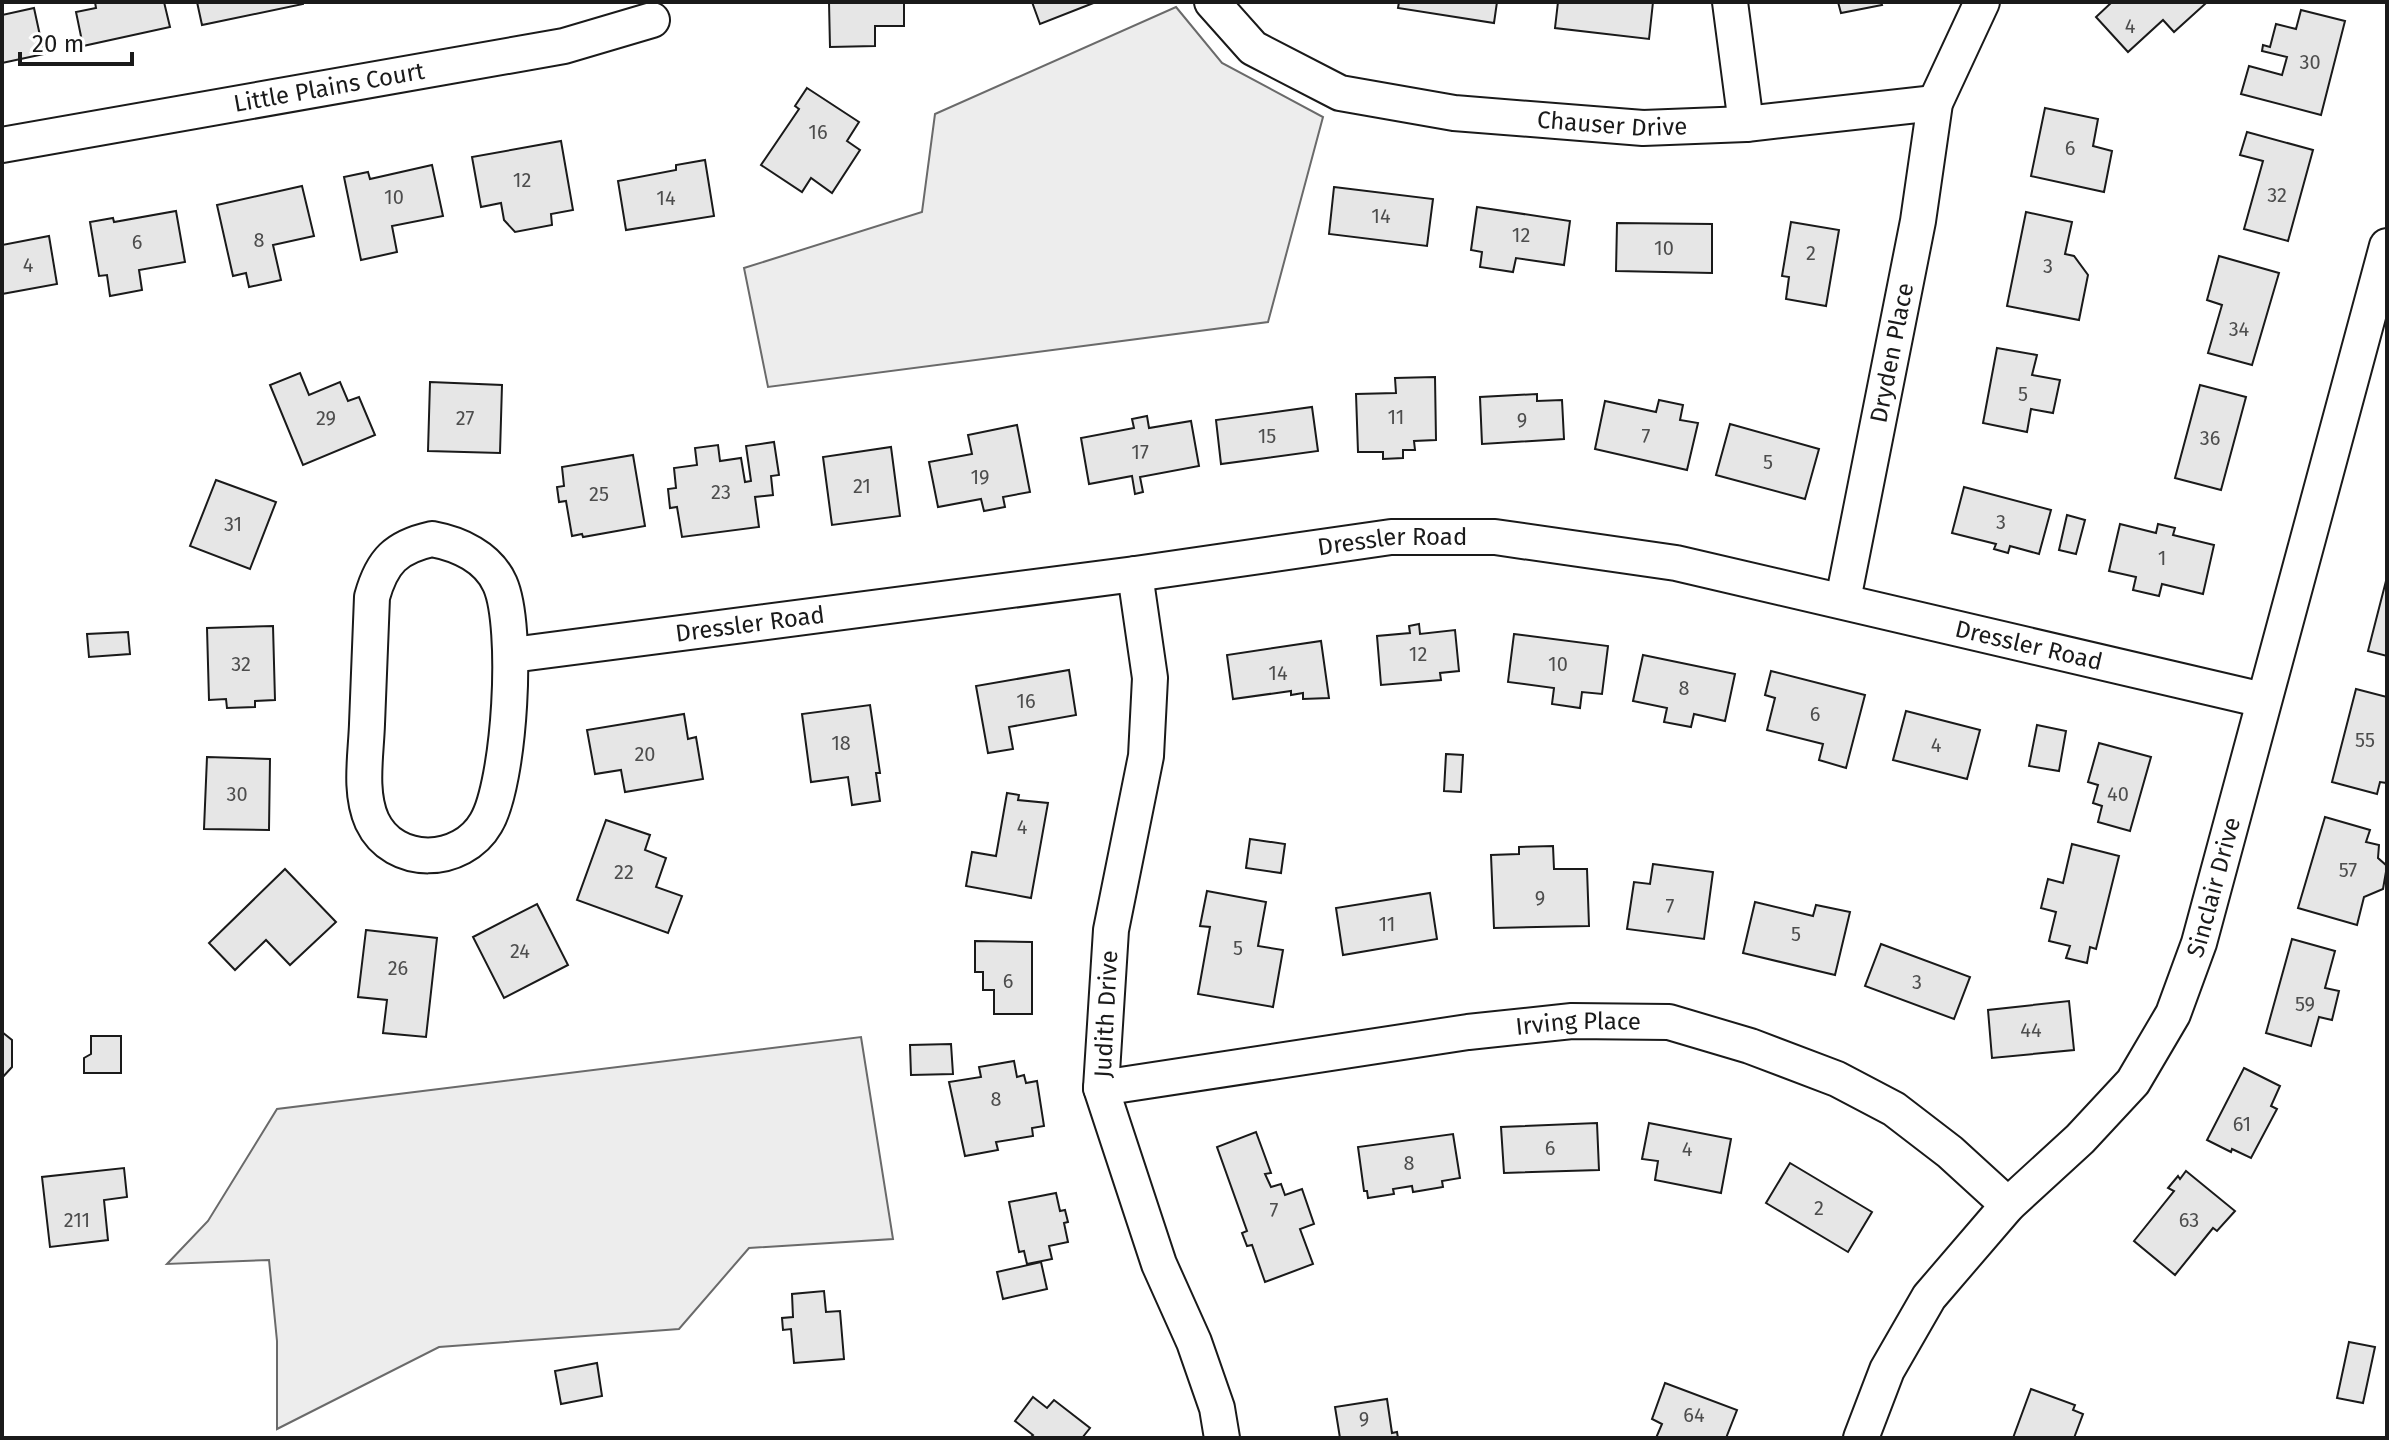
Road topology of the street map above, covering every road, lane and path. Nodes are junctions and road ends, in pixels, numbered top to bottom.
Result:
1 (1212, 2) edge
2 (1730, 2) edge
3 (1982, 2) edge
4 (652, 20) dead end
5 (1935, 103) junction
6 (1746, 124) junction
7 (2, 145) edge
8 (2387, 246) edge
9 (1135, 574) junction
10 (1843, 600) junction
11 (512, 655) junction
12 (2263, 700) junction
13 (1101, 1088) junction
14 (2008, 1205) junction
15 (1222, 1438) edge
16 (1861, 1438) edge

1 - 6 street, Chauser Drive
2 - 6 street
3 - 5 street
4 - 7 street, Little Plains Court
5 - 6 street, Chauser Drive
5 - 10 street, Dryden Place
8 - 12 street, Sinclair Drive
9 - 10 street, Dressler Road
9 - 11 street, Dressler Road
9 - 13 street, Judith Drive
10 - 12 street, Dressler Road
11 - 11 street
12 - 14 street, Sinclair Drive
13 - 14 street, Irving Place
13 - 15 street, Judith Drive
14 - 16 street, Sinclair Drive

